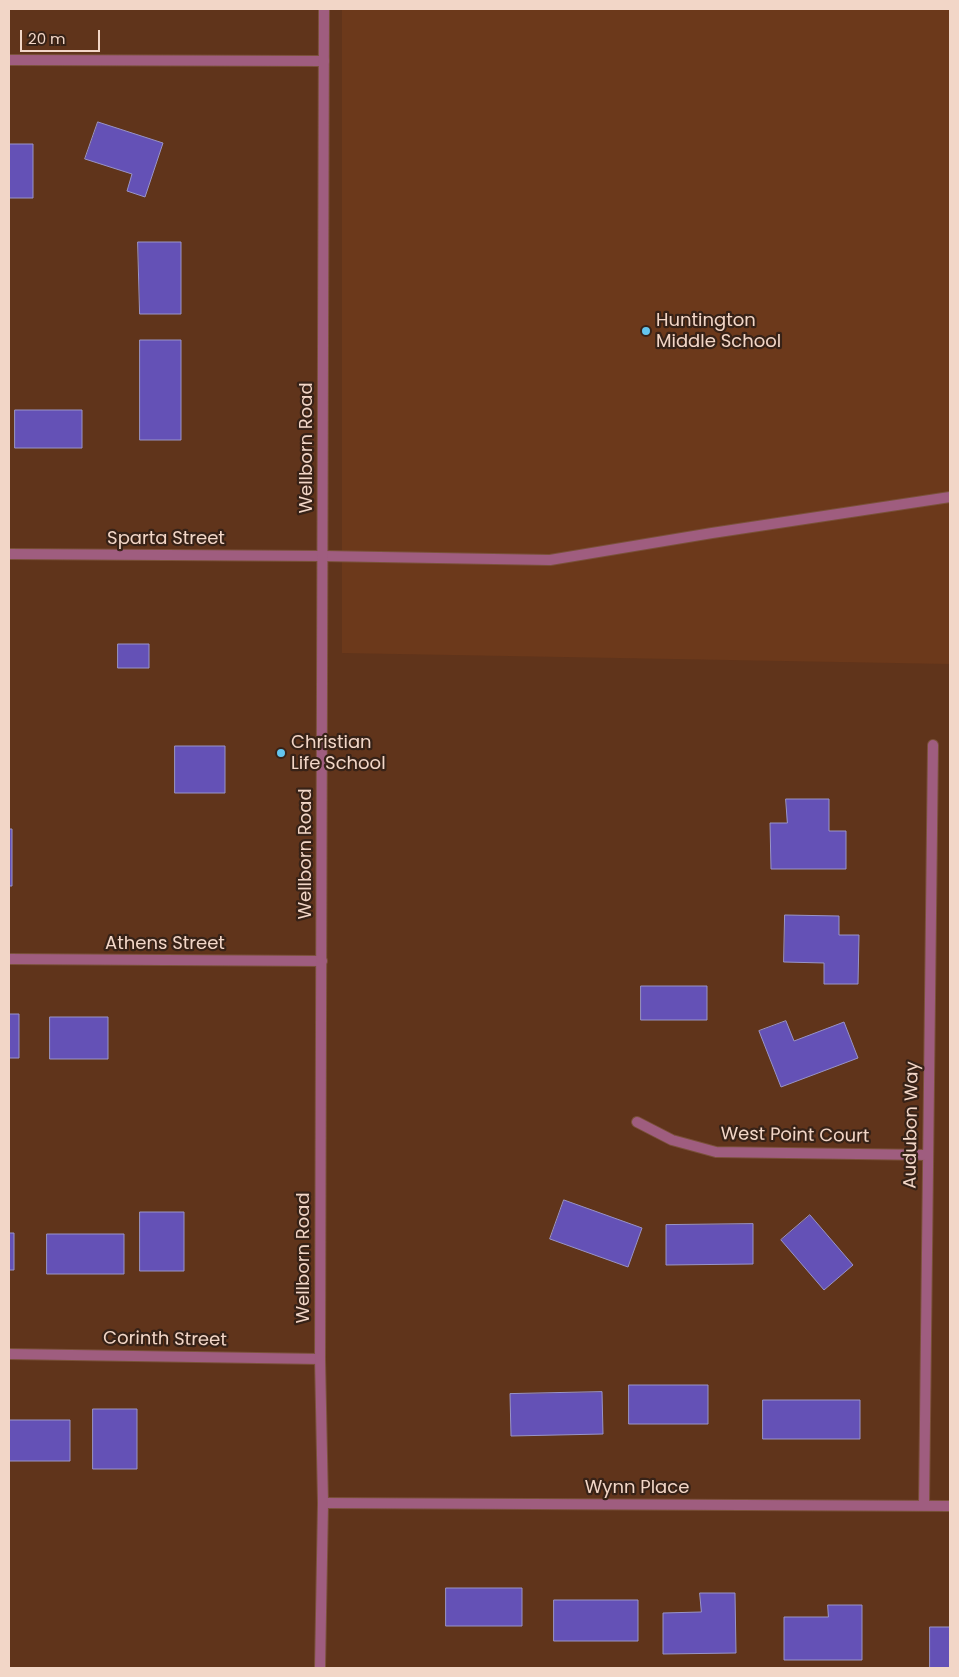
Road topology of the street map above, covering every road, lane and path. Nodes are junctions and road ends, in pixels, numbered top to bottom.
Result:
1 (324, 9) edge
2 (9, 60) edge
3 (324, 62) junction
4 (950, 497) edge
5 (9, 554) edge
6 (323, 556) junction
7 (933, 745) dead end
8 (9, 959) edge
9 (322, 961) junction
10 (637, 1122) dead end
11 (928, 1155) junction
12 (9, 1354) edge
13 (320, 1359) junction
14 (323, 1503) junction
15 (924, 1506) junction
16 (950, 1506) edge
17 (320, 1668) edge

1 - 3 street, Wellborn Road
2 - 3 street
3 - 6 street, Wellborn Road
4 - 6 street, Sparta Street
5 - 6 street, Sparta Street
6 - 9 street, Wellborn Road
7 - 11 street, Audubon Way
8 - 9 street, Athens Street
9 - 13 street, Wellborn Road
10 - 11 street, West Point Court
11 - 15 street, Audubon Way
12 - 13 street, Corinth Street
13 - 14 street, Wellborn Road
14 - 15 street, Wynn Place
14 - 17 street, Wellborn Road
15 - 16 street, Wynn Place

